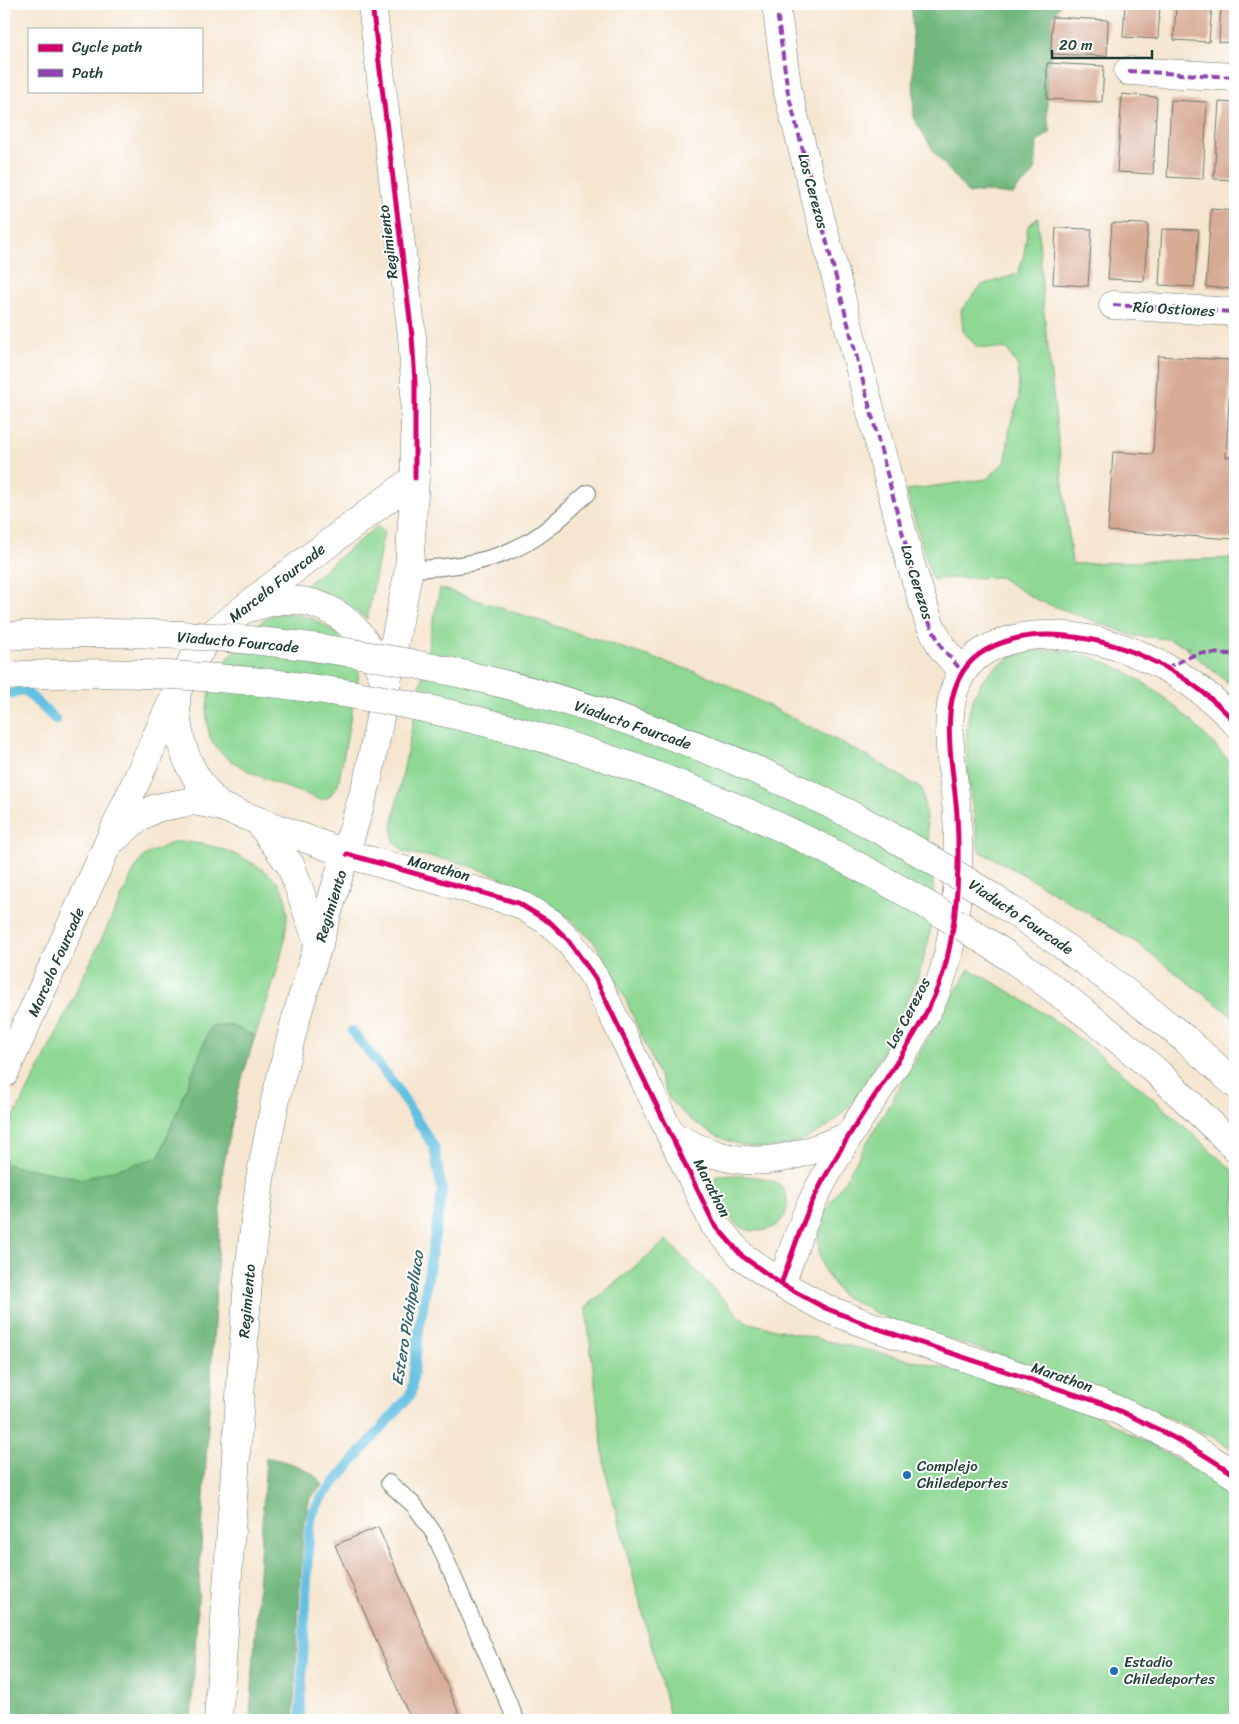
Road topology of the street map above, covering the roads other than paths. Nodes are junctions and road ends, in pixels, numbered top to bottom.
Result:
1 (372, 4) edge
2 (776, 4) edge
3 (1128, 71) dead end
4 (1235, 77) edge
5 (1113, 305) dead end
6 (1235, 312) edge
7 (416, 478) junction
8 (588, 493) dead end
9 (409, 570) junction
10 (240, 611) junction
11 (4, 636) edge
12 (962, 670) junction
13 (4, 676) edge
14 (387, 687) junction
15 (176, 693) junction
16 (1235, 722) edge
17 (218, 806) junction
18 (257, 820) junction
19 (106, 849) junction
20 (347, 854) junction
21 (318, 945) junction
22 (4, 1074) edge
23 (1235, 1084) edge
24 (670, 1134) junction
25 (849, 1136) junction
26 (1235, 1147) edge
27 (781, 1284) junction
28 (1235, 1475) edge
29 (389, 1484) dead end
30 (218, 1720) edge
31 (516, 1720) edge

1 - 7 main road, Regimiento
2 - 12 main road, Los Cerezos
3 - 4 main road
5 - 6 main road, Río Ostiones
7 - 9 main road, Regimiento
7 - 10 main road, Marcelo Fourcade
8 - 9 lane
9 - 14 main road, Regimiento
10 - 14 main road
10 - 15 main road, Marcelo Fourcade
11 - 23 main road, Viaducto Fourcade, bridge
12 - 16 main road
12 - 25 main road, Los Cerezos
13 - 26 main road, bridge
14 - 20 main road, Regimiento
15 - 17 main road
15 - 19 main road, Marcelo Fourcade
17 - 18 main road, Marcelo Fourcade
17 - 19 main road, Marcelo Fourcade
18 - 20 main road, Marcelo Fourcade
18 - 21 main road
19 - 22 main road, Marcelo Fourcade
20 - 21 main road, Regimiento
20 - 24 main road, Marathon
21 - 30 main road, Regimiento
24 - 25 main road
24 - 27 main road, Marathon
25 - 27 main road, Los Cerezos
27 - 28 main road, Marathon
29 - 31 lane

